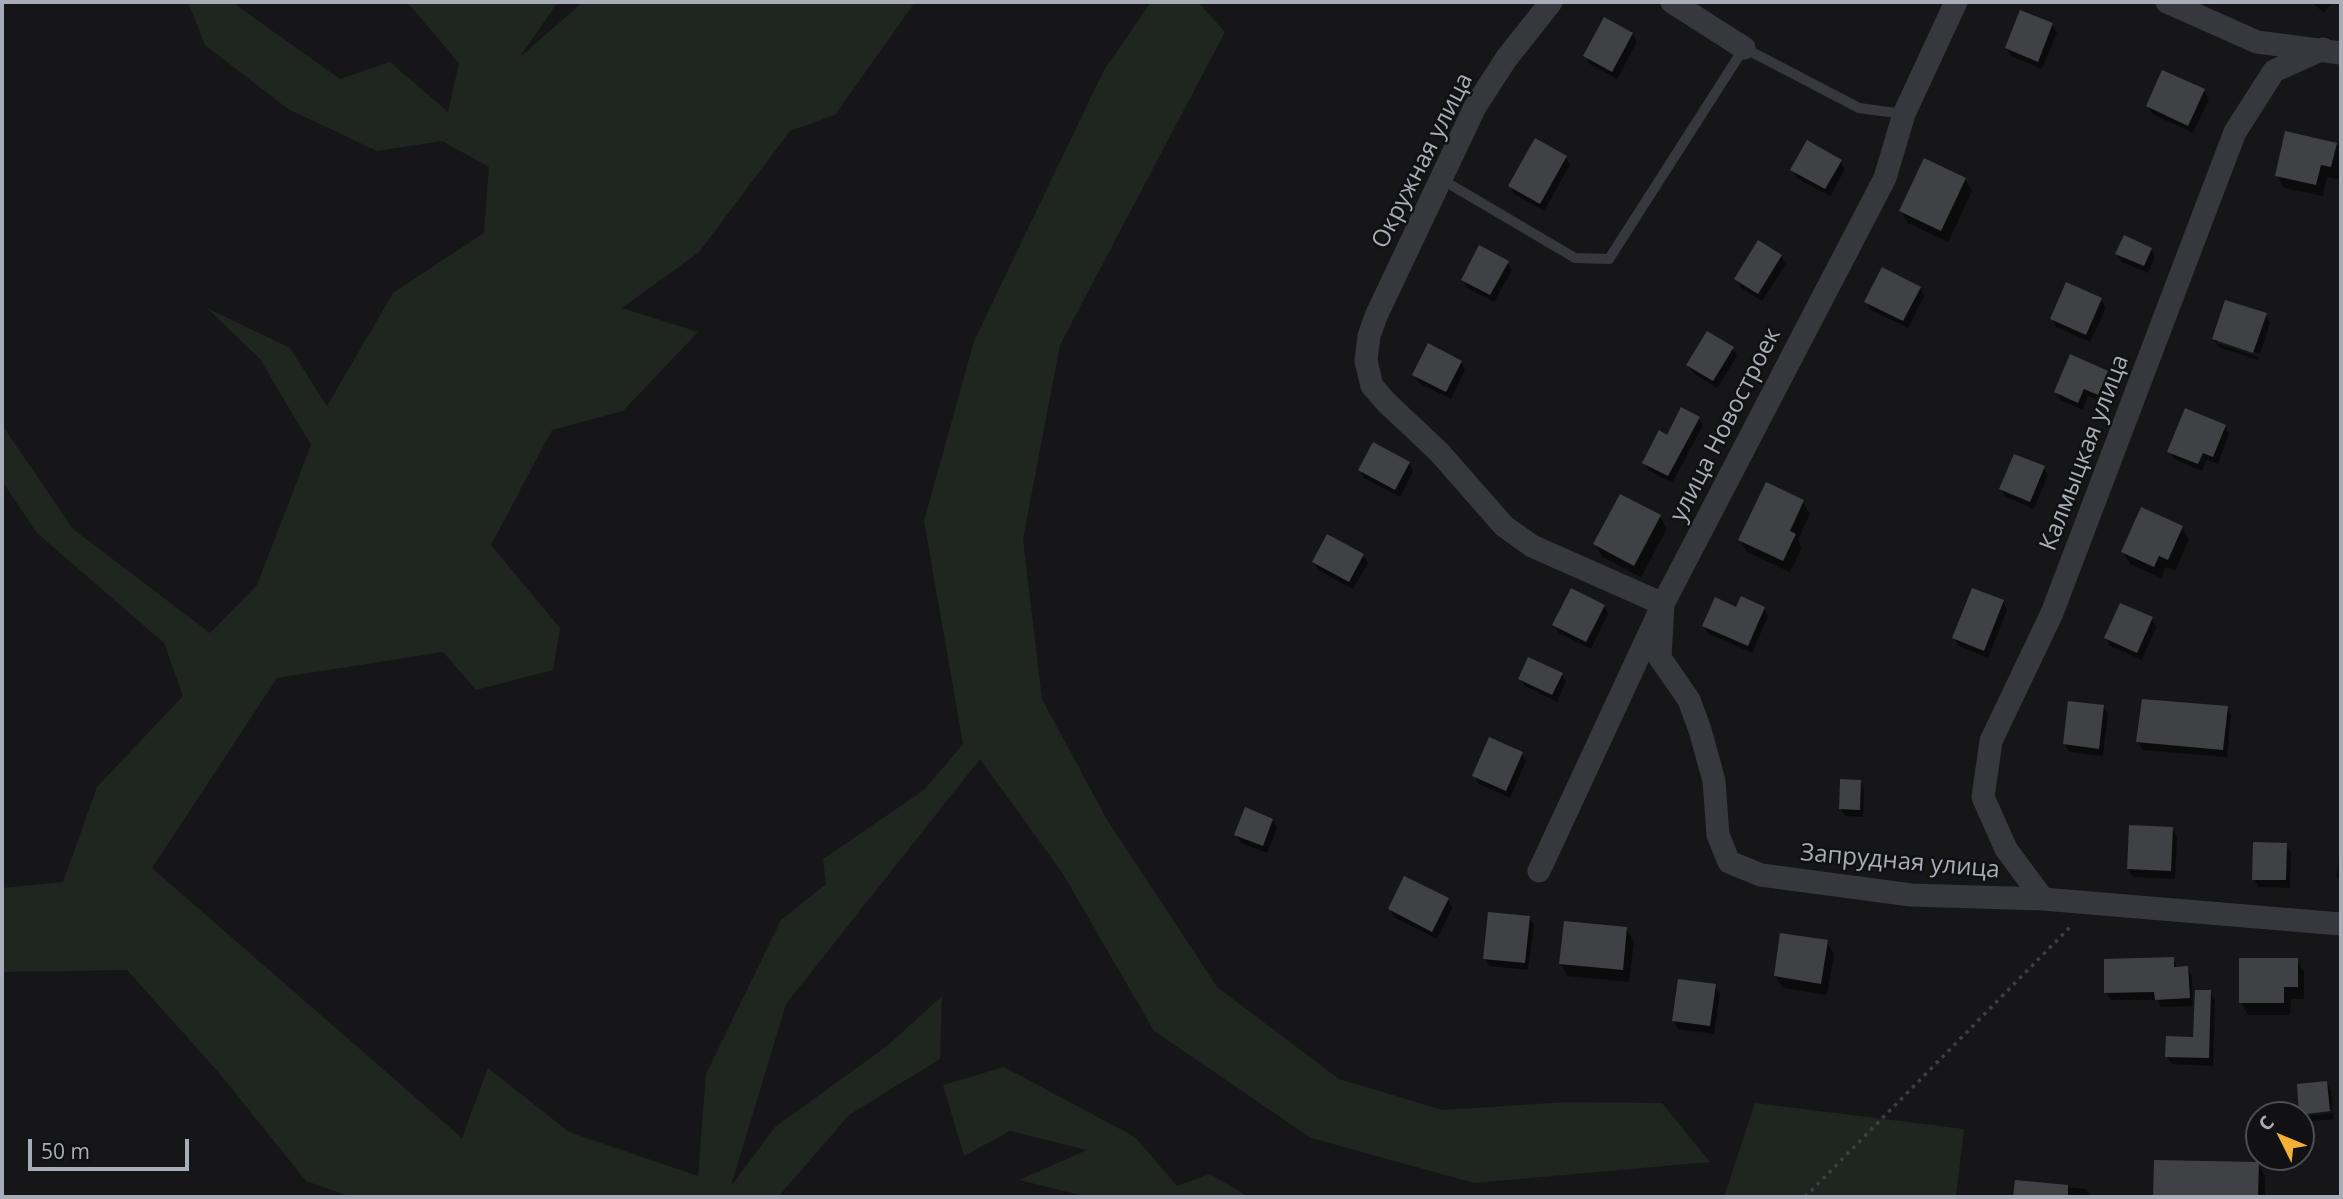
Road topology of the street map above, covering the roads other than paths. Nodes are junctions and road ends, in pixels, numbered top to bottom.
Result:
1 (1551, 2) edge
2 (1672, 2) edge
3 (1956, 2) edge
4 (2167, 2) edge
5 (1744, 47) junction
6 (2332, 51) edge
7 (1904, 114) junction
8 (1441, 179) junction
9 (1663, 604) junction
10 (1539, 871) dead end
11 (2043, 899) junction
12 (2341, 925) edge

1 - 8 street, Окружная улица
2 - 5 street
3 - 7 street, улица Новостроек
4 - 6 street
5 - 7 lane
5 - 8 lane
6 - 11 street, Калмыцкая улица
7 - 9 street, улица Новостроек
8 - 9 street, Окружная улица
9 - 10 street, улица Новостроек
9 - 11 street, Запрудная улица
11 - 12 street, Запрудная улица

